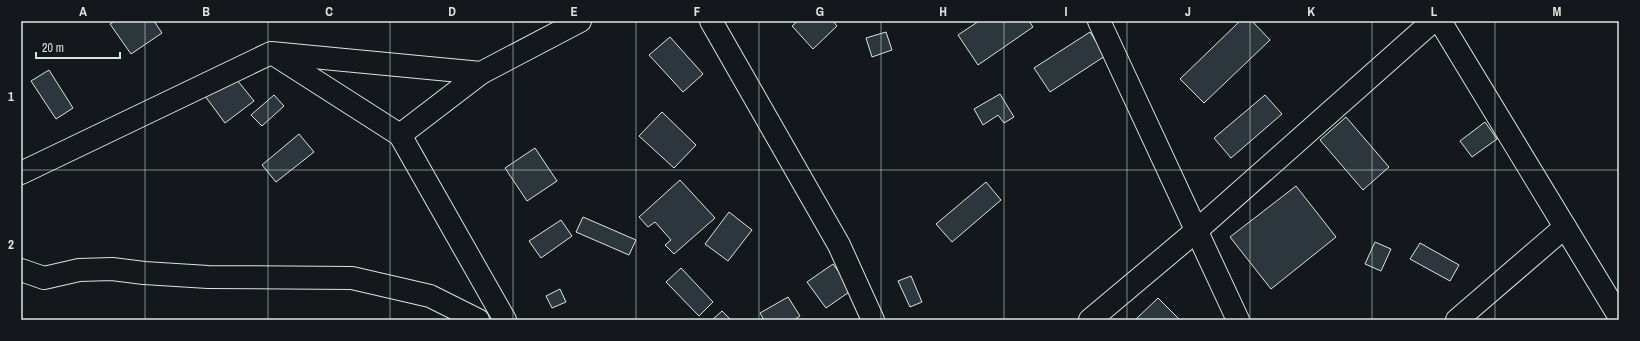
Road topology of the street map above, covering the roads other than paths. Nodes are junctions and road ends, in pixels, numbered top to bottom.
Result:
1 (580, 21) edge
2 (711, 21) edge
3 (1099, 21) edge
4 (1433, 21) edge
5 (1440, 21) edge
6 (271, 53) junction
7 (481, 73) junction
8 (400, 135) junction
9 (21, 173) edge
10 (1565, 227) junction
11 (1196, 230) junction
12 (21, 270) edge
13 (1619, 316) edge
14 (478, 320) edge
15 (505, 320) edge
16 (873, 320) edge
17 (1090, 320) edge
18 (1238, 320) edge
19 (1456, 320) edge

1 - 7 street
2 - 16 street
3 - 11 street
4 - 11 street
5 - 10 street
6 - 7 street
6 - 8 street
6 - 9 street
7 - 8 street
8 - 15 street
10 - 13 street
10 - 19 street
11 - 17 street
11 - 18 street
12 - 14 street

